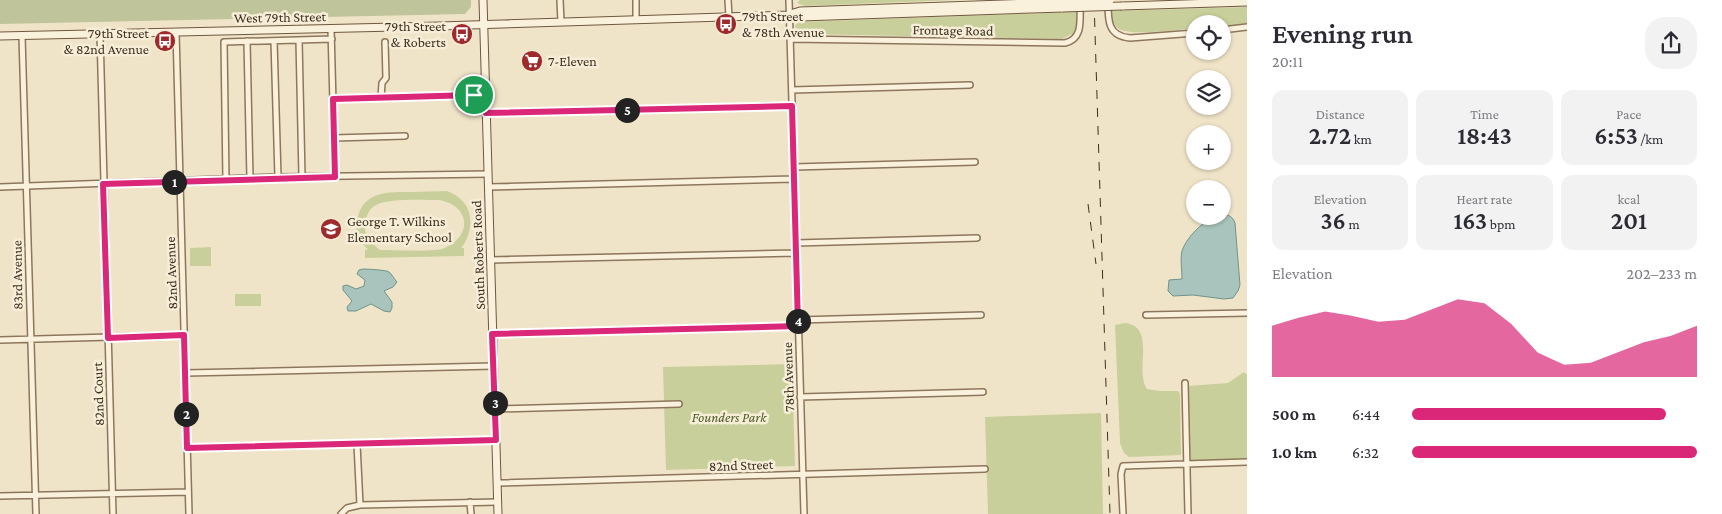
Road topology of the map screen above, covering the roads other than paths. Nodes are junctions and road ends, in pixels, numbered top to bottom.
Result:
1 (483, 0) edge
2 (560, 0) edge
3 (636, 0) edge
4 (728, 0) edge
5 (790, 0) edge
6 (1079, 0) edge
7 (1109, 0) edge
8 (1247, 2) edge
9 (1063, 5) junction
10 (790, 15) junction
11 (729, 17) junction
12 (636, 20) junction
13 (561, 22) junction
14 (484, 25) junction
15 (1247, 27) edge
16 (331, 29) junction
17 (1231, 29) edge
18 (176, 32) junction
19 (1186, 33) edge
20 (100, 34) junction
21 (0, 36) edge
22 (22, 36) junction
23 (332, 39) junction
24 (790, 39) junction
25 (299, 40) junction
26 (247, 41) junction
27 (274, 41) junction
28 (385, 42) dead end
29 (970, 85) dead end
30 (792, 90) junction
31 (486, 95) junction
32 (381, 98) junction
33 (333, 99) junction
34 (792, 106) junction
35 (486, 113) junction
36 (406, 136) dead end
37 (334, 138) junction
38 (975, 162) dead end
39 (794, 166) junction
40 (488, 174) junction
41 (335, 177) junction
42 (278, 178) junction
43 (302, 178) junction
44 (250, 179) junction
45 (794, 179) junction
46 (226, 180) junction
47 (180, 182) junction
48 (103, 184) junction
49 (0, 187) edge
50 (27, 187) junction
51 (488, 187) junction
52 (977, 238) dead end
53 (796, 243) junction
54 (796, 253) junction
55 (490, 260) junction
56 (1247, 313) edge
57 (980, 315) dead end
58 (1146, 315) dead end
59 (798, 323) junction
60 (492, 334) junction
61 (184, 335) junction
62 (108, 338) junction
63 (30, 339) junction
64 (0, 340) edge
65 (494, 366) junction
66 (185, 373) junction
67 (1186, 383) dead end
68 (983, 392) dead end
69 (800, 397) junction
70 (679, 404) dead end
71 (495, 409) junction
72 (496, 440) junction
73 (357, 444) junction
74 (187, 448) junction
75 (1247, 462) edge
76 (1187, 464) junction
77 (985, 469) dead end
78 (803, 474) junction
79 (497, 483) junction
80 (188, 492) junction
81 (112, 494) junction
82 (35, 495) junction
83 (0, 496) edge
84 (470, 502) junction
85 (498, 502) junction
86 (360, 505) junction
87 (36, 514) edge
88 (113, 514) edge
89 (189, 514) edge
90 (341, 514) edge
91 (471, 514) edge
92 (498, 514) edge
93 (804, 514) edge
94 (1123, 514) edge
95 (1188, 514) edge

1 - 14 main road, South Roberts Road
2 - 13 street
3 - 12 street
4 - 11 street
5 - 10 street, 78th Avenue
6 - 24 street, Frontage Road
7 - 9 main road, bridge
7 - 19 street
8 - 9 main road, bridge
9 - 10 main road, West 79th Street
10 - 11 main road, West 79th Street
10 - 24 street, 78th Avenue
11 - 12 main road, West 79th Street
12 - 13 main road, West 79th Street
13 - 14 main road, West 79th Street
14 - 16 main road, West 79th Street
14 - 31 main road, South Roberts Road
15 - 17 street
16 - 18 main road, West 79th Street
16 - 23 street
18 - 20 main road, West 79th Street
18 - 47 street, 82nd Avenue
20 - 22 main road, West 79th Street
20 - 48 street, 82nd Court
21 - 22 main road, West 79th Street
22 - 50 street, 83rd Avenue
23 - 25 street
23 - 33 street
24 - 30 street, 78th Avenue
25 - 27 street
25 - 43 street
26 - 27 street
26 - 44 street
26 - 46 street
27 - 42 street
28 - 32 street
29 - 30 street
30 - 34 street, 78th Avenue
31 - 32 street
31 - 35 main road, South Roberts Road
32 - 33 street
33 - 37 street
34 - 35 street
34 - 39 street, 78th Avenue
35 - 40 main road, South Roberts Road
36 - 37 street
37 - 41 street
38 - 39 street
39 - 45 street, 78th Avenue
40 - 41 street
40 - 51 main road, South Roberts Road
41 - 43 street
42 - 43 street
42 - 44 street
44 - 46 street
45 - 51 street
45 - 53 street, 78th Avenue
46 - 47 street
47 - 48 street
47 - 61 street, 82nd Avenue
48 - 50 street
48 - 62 street, 82nd Court
49 - 50 street
50 - 63 street, 83rd Avenue
51 - 55 main road, South Roberts Road
52 - 53 street
53 - 54 street, 78th Avenue
54 - 55 street
54 - 59 street, 78th Avenue
55 - 60 main road, South Roberts Road
56 - 58 street
57 - 59 street
59 - 60 street
59 - 69 street, 78th Avenue
60 - 65 main road, South Roberts Road
61 - 62 street
61 - 66 street, 82nd Avenue
62 - 63 street
62 - 81 street, 82nd Court
63 - 64 street
63 - 82 street, 83rd Avenue
65 - 66 street
65 - 71 main road, South Roberts Road
66 - 74 street, 82nd Avenue
67 - 76 street
68 - 69 street
69 - 78 street, 78th Avenue
70 - 71 street
71 - 72 main road, South Roberts Road
72 - 73 street
72 - 79 main road, South Roberts Road
73 - 74 street
73 - 86 street
74 - 80 street, 82nd Avenue
75 - 76 street
76 - 94 street
76 - 95 street
77 - 78 street, 82nd Street
78 - 79 street, 82nd Street
78 - 93 street, 78th Avenue
79 - 85 main road, South Roberts Road
80 - 81 street
80 - 89 street, 82nd Avenue
81 - 82 street
81 - 88 street, 82nd Court
82 - 83 street
82 - 87 street, 83rd Avenue
84 - 85 street
84 - 86 street
84 - 91 street
85 - 92 main road, South Roberts Road
86 - 90 street

